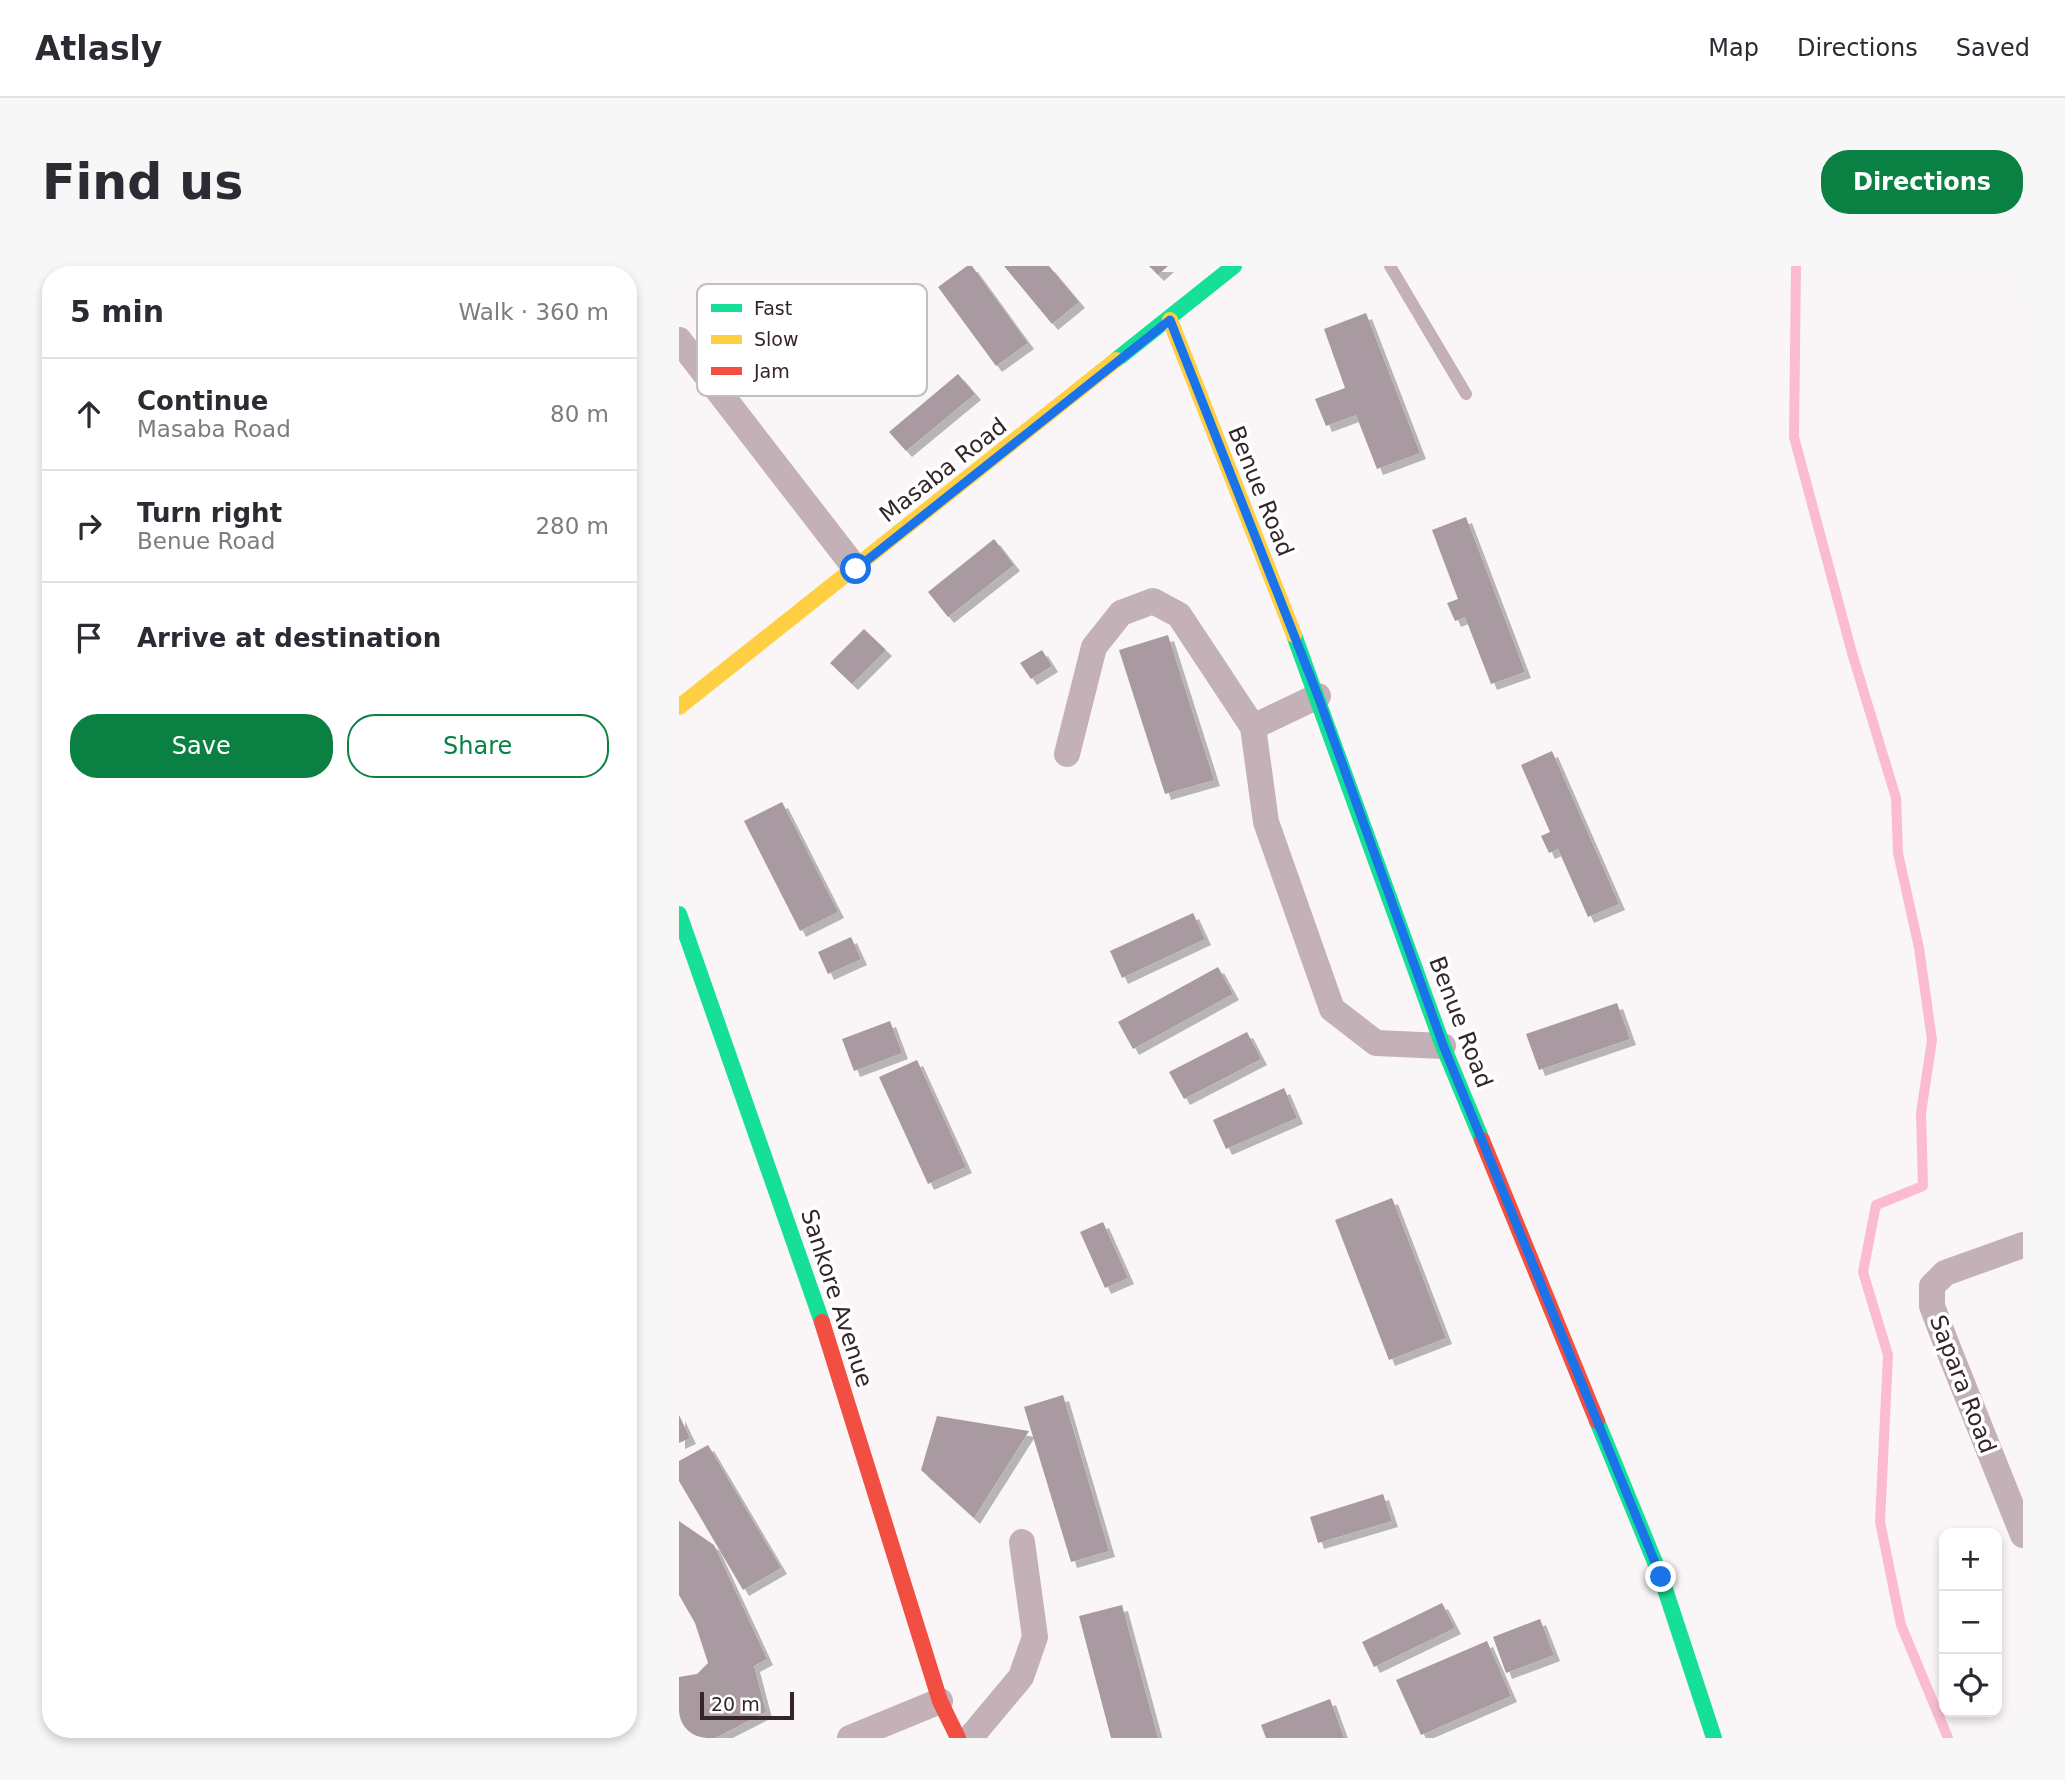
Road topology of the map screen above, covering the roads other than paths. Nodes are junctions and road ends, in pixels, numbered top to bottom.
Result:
1 (1234, 266) edge
2 (1390, 266) edge
3 (1170, 320) junction
4 (679, 340) edge
5 (697, 363) edge
6 (1466, 394) dead end
7 (722, 396) edge
8 (856, 569) junction
9 (1318, 696) junction
10 (679, 707) edge
11 (1253, 727) junction
12 (1067, 754) dead end
13 (679, 914) edge
14 (1443, 1045) junction
15 (2023, 1245) edge
16 (2023, 1535) edge
17 (1022, 1542) dead end
18 (940, 1701) junction
19 (850, 1738) edge
20 (958, 1738) edge
21 (970, 1738) edge
22 (1714, 1738) edge

1 - 3 street, Masaba Road
2 - 6 lane
3 - 8 street, Masaba Road
3 - 9 street, Benue Road
4 - 5 street
7 - 8 street
8 - 10 street, Masaba Road
9 - 11 street
9 - 14 street, Benue Road
11 - 12 street
11 - 14 street
13 - 18 street, Sankore Avenue
14 - 22 street, Benue Road
15 - 16 street, Sapara Road
17 - 21 street
18 - 19 street
18 - 20 street, Sankore Avenue

